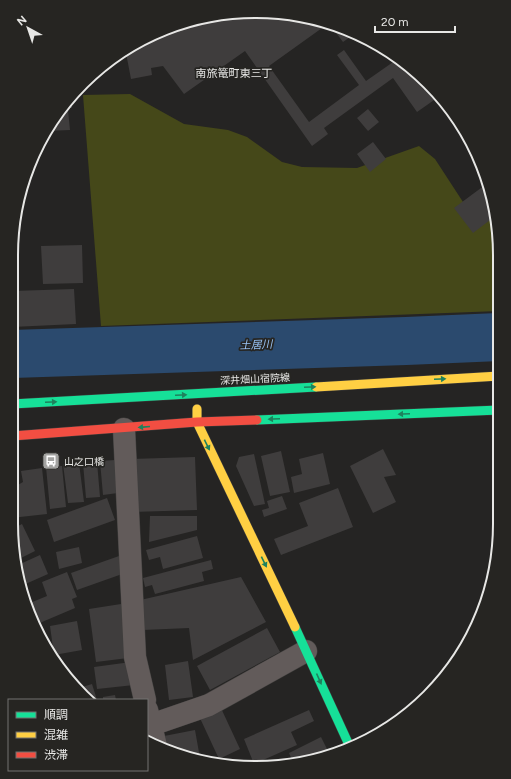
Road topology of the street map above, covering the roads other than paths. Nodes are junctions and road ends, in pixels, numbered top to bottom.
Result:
1 (493, 376) edge
2 (197, 394) junction
3 (18, 404) edge
4 (493, 410) edge
5 (196, 422) junction
6 (124, 429) junction
7 (18, 436) edge
8 (306, 651) junction
9 (145, 699) edge
10 (149, 716) edge
11 (154, 739) edge
12 (348, 742) edge

2 -> 1 main road, 深井畑山宿院線
3 -> 2 main road, 深井畑山宿院線
2 - 5 main road
4 -> 5 main road
5 -> 6 main road
5 -> 8 main road
6 - 7 main road
6 - 9 street
8 - 10 street
8 -> 12 main road
10 - 11 street

